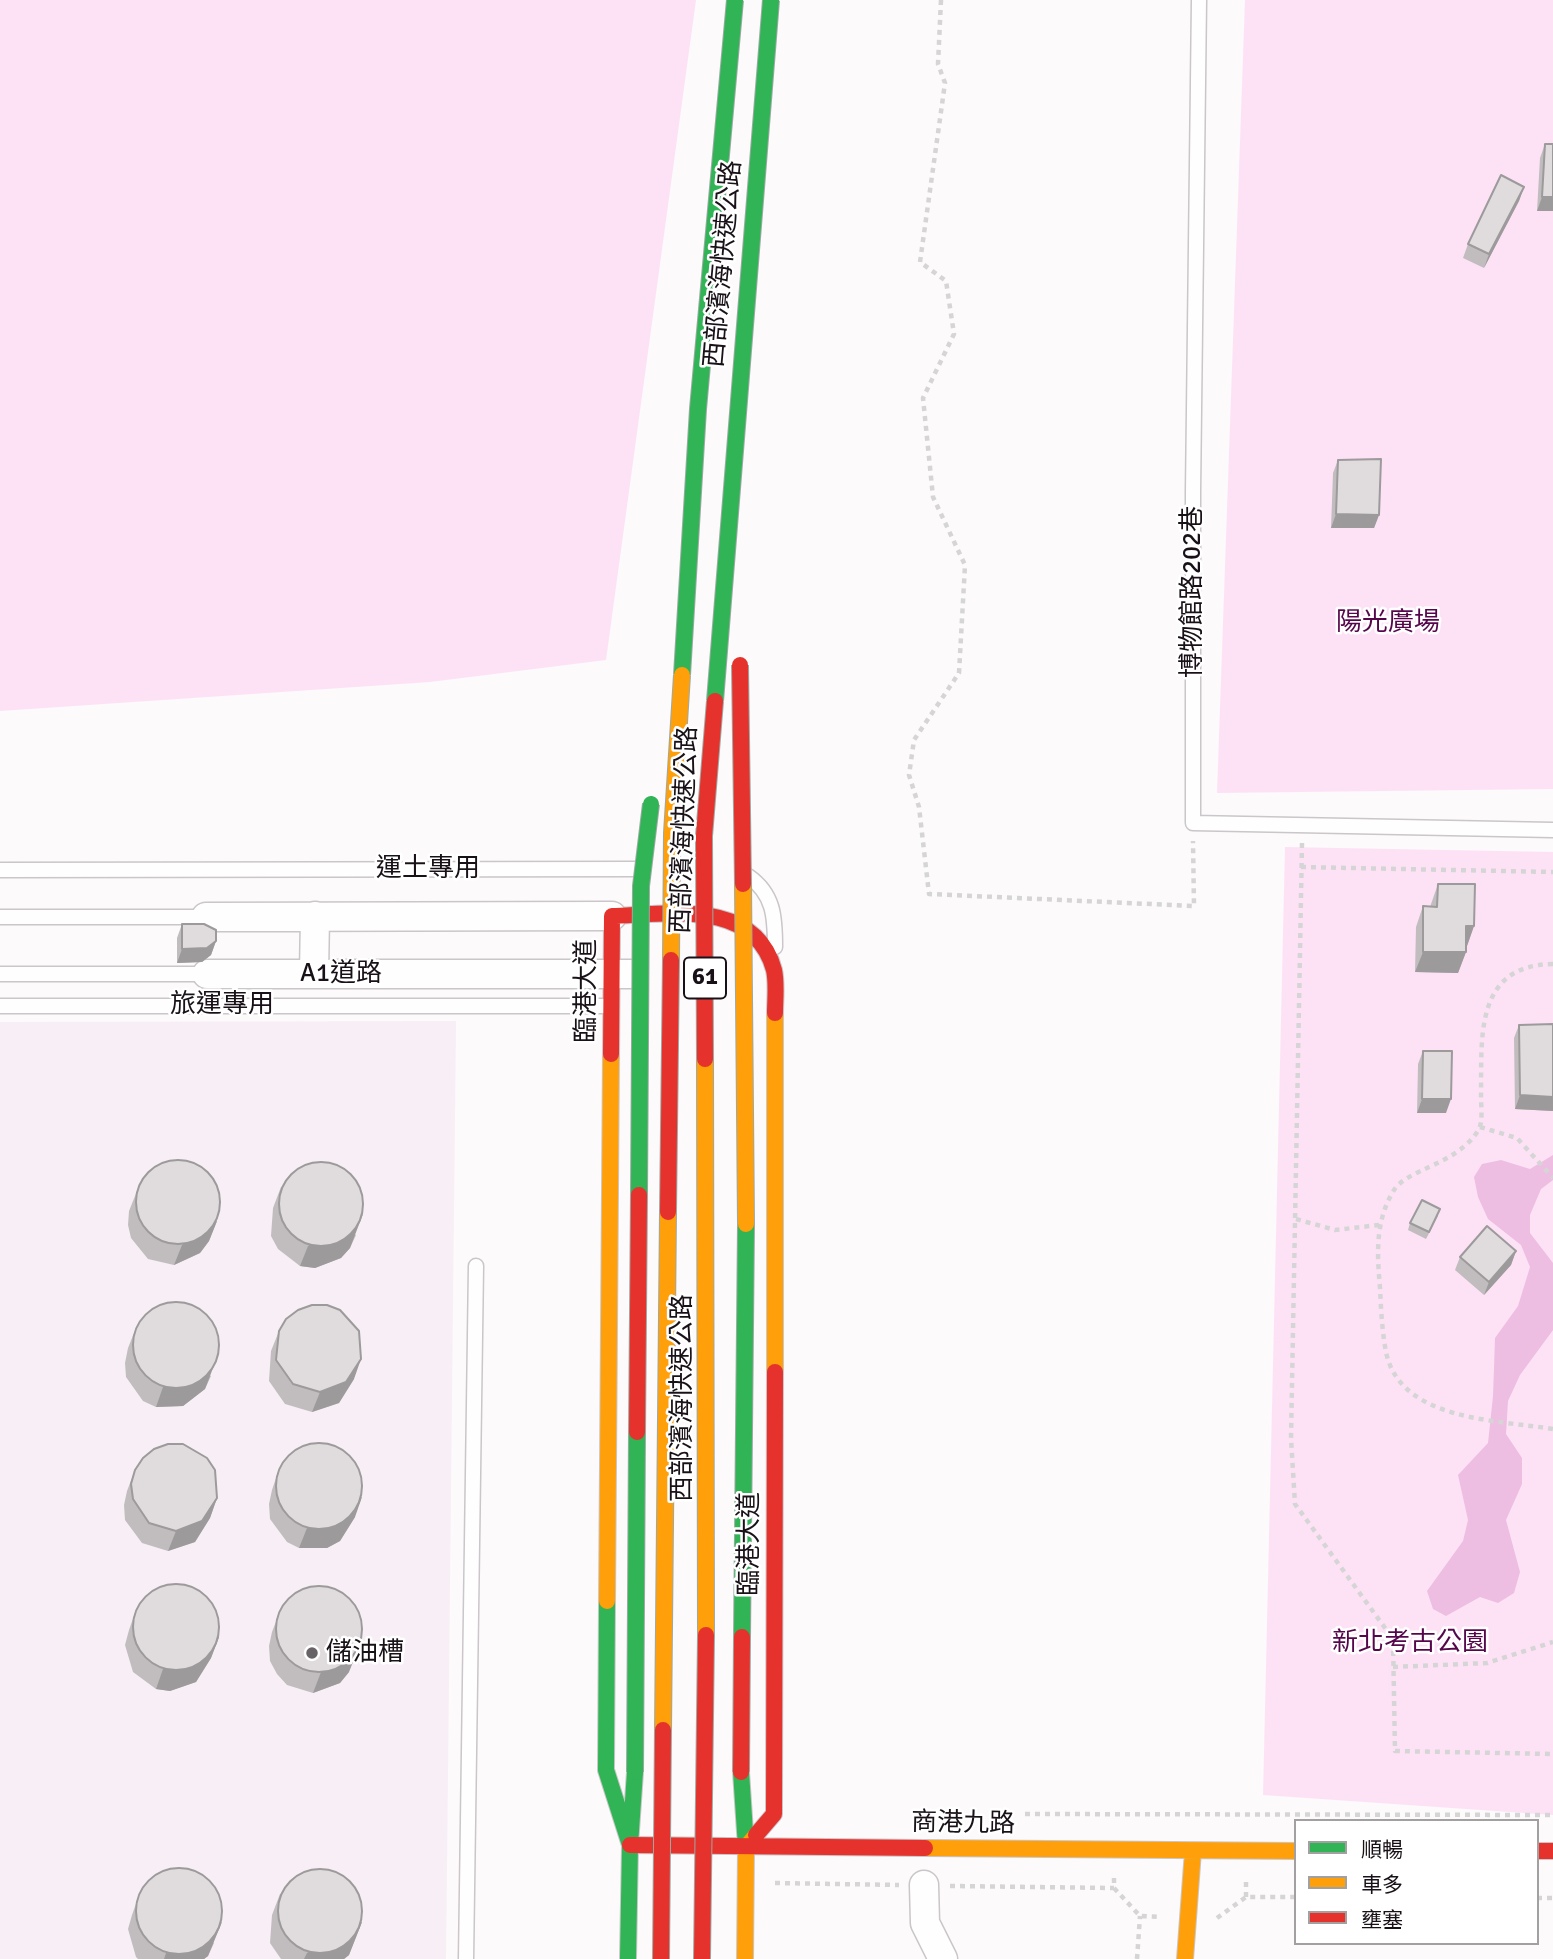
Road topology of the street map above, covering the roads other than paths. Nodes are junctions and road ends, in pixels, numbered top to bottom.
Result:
1 (735, 0) edge
2 (771, 0) edge
3 (1199, 0) edge
4 (698, 409) junction
5 (737, 413) junction
6 (739, 606) dead end
7 (740, 648) dead end
8 (664, 695) dead end
9 (653, 791) dead end
10 (1553, 830) edge
11 (0, 870) edge
12 (689, 915) junction
13 (206, 916) joint
14 (315, 916) junction
15 (612, 916) junction
16 (0, 917) edge
17 (775, 973) junction
18 (0, 974) edge
19 (207, 974) joint
20 (314, 974) junction
21 (612, 974) junction
22 (682, 974) junction
23 (0, 1006) edge
24 (612, 1006) junction
25 (682, 1007) junction
26 (476, 1266) dead end
27 (630, 1845) junction
28 (683, 1846) junction
29 (746, 1847) junction
30 (1193, 1850) junction
31 (1294, 1851) edge
32 (925, 1885) road end
33 (466, 1959) edge
34 (628, 1959) edge
35 (661, 1959) edge
36 (673, 1959) edge
37 (690, 1959) edge
38 (702, 1959) edge
39 (745, 1959) edge
40 (943, 1959) edge
41 (1185, 1959) edge

1 - 4 main road, 西部濱海快速公路 / 61, bridge
2 - 5 main road, 西部濱海快速公路 / 61, bridge
3 - 10 lane, 博物館路202巷
4 - 8 main road, bridge
4 - 35 main road, 西部濱海快速公路 / 61, bridge
5 - 6 main road, bridge
5 - 38 main road, 西部濱海快速公路 / 61, bridge
7 - 29 main road, bridge
9 - 27 main road, bridge
11 - 17 lane, 運土專用
12 - 15 main road, 臨港大道
12 - 17 main road, 臨港大道
12 - 22 main road
12 - 28 main road
13 - 14 street
13 - 16 lane
14 - 15 street
14 - 20 street
15 - 21 main road, 臨港大道
17 - 29 main road, 臨港大道
18 - 19 lane, A1道路
19 - 20 street, A1道路
20 - 21 street, A1道路
21 - 22 street, A1道路
21 - 24 main road, 臨港大道
22 - 25 main road
23 - 24 lane, 旅運專用
24 - 25 lane, 旅運專用
24 - 27 main road, 臨港大道
25 - 28 main road
26 - 33 lane
27 - 28 main road, 商港九路
27 - 34 main road, 臨港大道
28 - 29 main road, 商港九路
28 - 36 main road
28 - 37 main road
29 - 30 main road, 商港九路
29 - 39 main road
30 - 31 main road, 商港九路
30 - 41 main road
32 - 40 street

